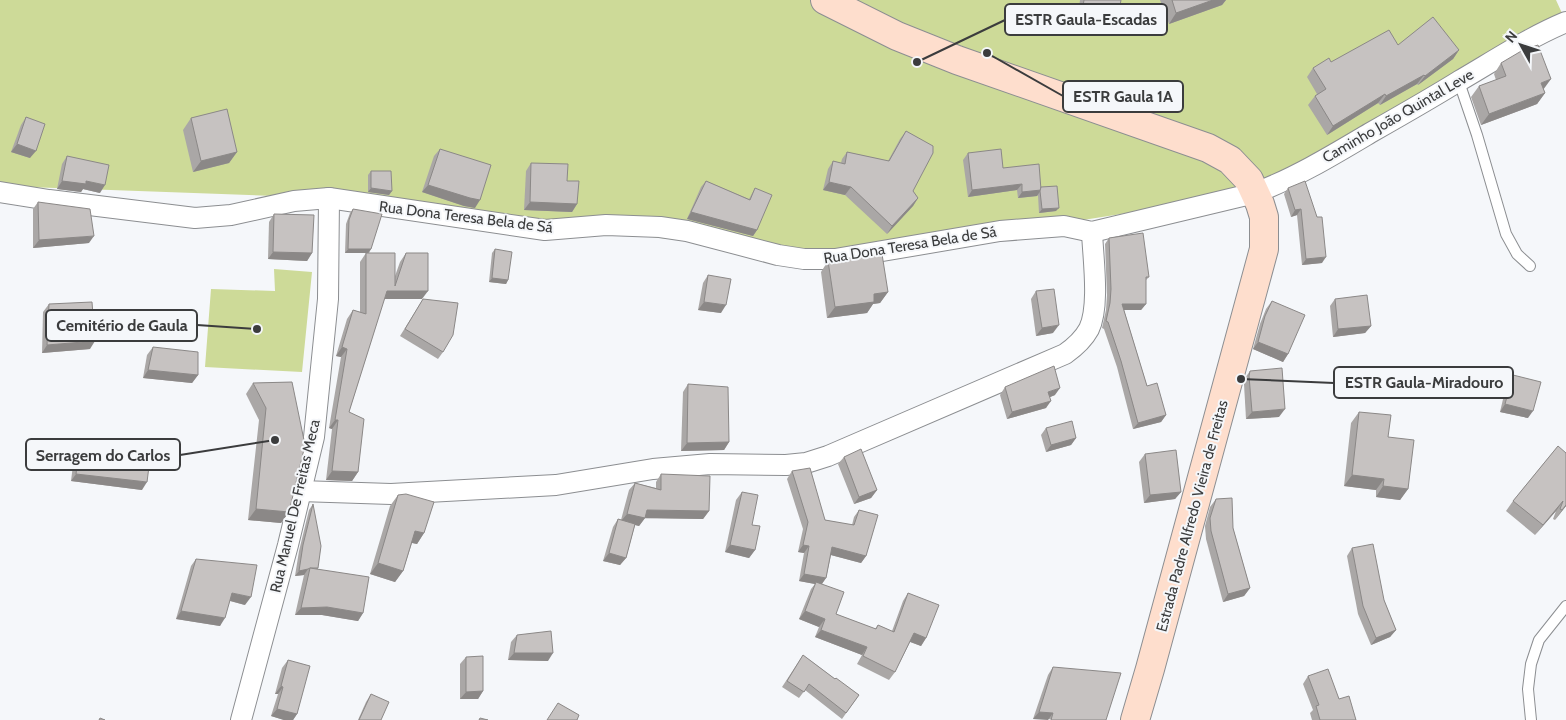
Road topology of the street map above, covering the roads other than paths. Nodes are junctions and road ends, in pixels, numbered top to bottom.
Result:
1 (825, 0) edge
2 (1566, 22) edge
3 (1458, 82) junction
4 (0, 192) edge
5 (1255, 194) junction
6 (329, 198) junction
7 (1092, 232) junction
8 (1530, 266) dead end
9 (300, 491) junction
10 (1566, 606) edge
11 (241, 720) edge
12 (1135, 720) edge
13 (1531, 720) edge

1 - 5 main road, Estrada Padre Alfredo Vieira de Freitas
2 - 3 street, Caminho João Quintal Leve
3 - 5 street, Caminho João Quintal Leve
3 - 8 lane
4 - 6 street, Rua Dona Teresa Bela de Sá
5 - 7 street, Rua Dona Teresa Bela de Sá
5 - 12 main road, Estrada Padre Alfredo Vieira de Freitas
6 - 7 street, Rua Dona Teresa Bela de Sá
6 - 9 street, Rua Manuel De Freitas Meca
7 - 9 street
9 - 11 street, Rua Manuel De Freitas Meca
10 - 13 lane

